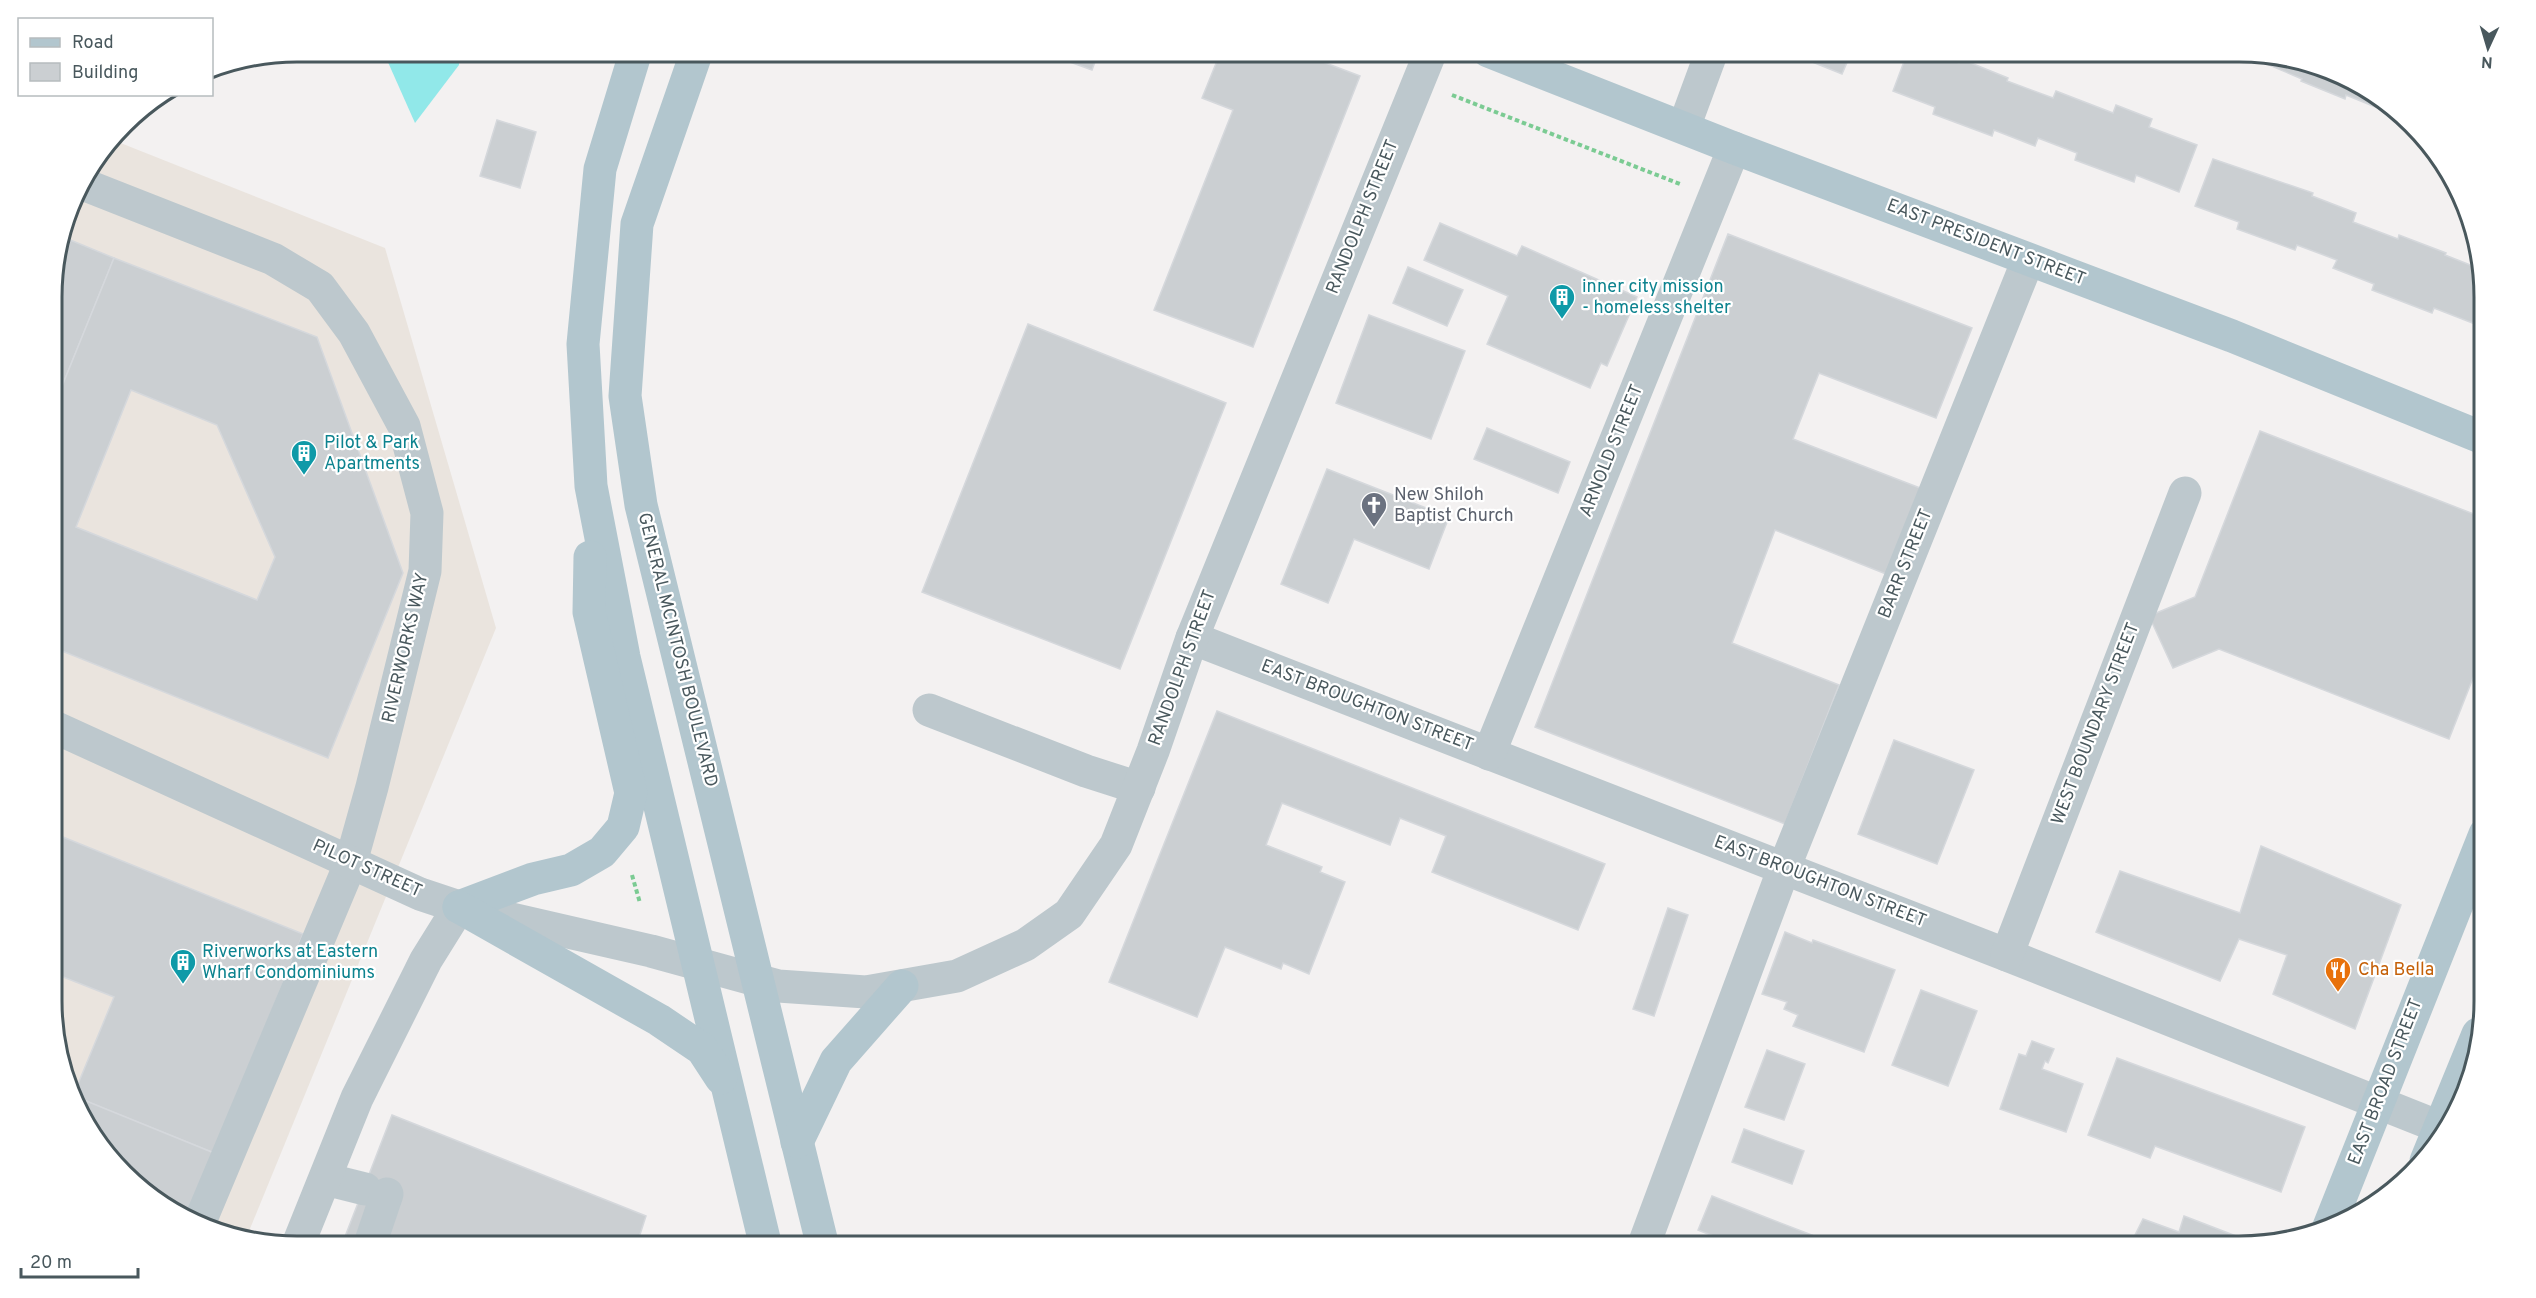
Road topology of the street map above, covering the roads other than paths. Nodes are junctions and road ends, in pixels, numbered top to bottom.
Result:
1 (633, 62) edge
2 (693, 62) edge
3 (1427, 62) edge
4 (1516, 62) edge
5 (1708, 62) edge
6 (1684, 127) junction
7 (1734, 148) junction
8 (89, 187) edge
9 (2028, 260) junction
10 (2474, 434) edge
11 (591, 486) junction
12 (2185, 493) dead end
13 (1192, 638) junction
14 (928, 710) dead end
15 (62, 731) edge
16 (1490, 754) junction
17 (1139, 788) junction
18 (2474, 861) edge
19 (351, 862) junction
20 (1784, 868) junction
21 (459, 907) junction
22 (2007, 955) junction
23 (698, 964) junction
24 (758, 981) junction
25 (902, 986) junction
26 (2462, 1077) edge
27 (728, 1090) junction
28 (2456, 1093) edge
29 (2377, 1102) junction
30 (2439, 1126) edge
31 (797, 1142) junction
32 (325, 1179) junction
33 (202, 1217) edge
34 (2333, 1217) edge
35 (301, 1237) edge
36 (370, 1237) edge
37 (764, 1237) edge
38 (821, 1237) edge
39 (1656, 1237) edge

1 - 11 main road
2 - 24 main road, GENERAL MCINTOSH BOULEVARD
3 - 13 street, RANDOLPH STREET
4 - 6 main road, EAST PRESIDENT STREET
5 - 6 street
6 - 7 main road, EAST PRESIDENT STREET
7 - 9 main road, EAST PRESIDENT STREET
7 - 16 street, ARNOLD STREET
8 - 19 street, RIVERWORKS WAY
9 - 10 main road, EAST PRESIDENT STREET
9 - 20 street, BARR STREET
11 - 21 main road
11 - 23 main road
12 - 22 street, WEST BOUNDARY STREET
13 - 16 street, EAST BROUGHTON STREET
13 - 17 street, RANDOLPH STREET
14 - 17 street
15 - 19 street, PILOT STREET
16 - 20 street, EAST BROUGHTON STREET
17 - 25 street, RANDOLPH STREET
18 - 29 main road, EAST BROAD STREET
19 - 21 street, PILOT STREET
19 - 33 street, RIVERWORKS WAY
20 - 22 street, EAST BROUGHTON STREET
20 - 39 street, BARR STREET
21 - 23 street, PILOT STREET
21 - 27 main road
21 - 32 street
22 - 29 street, EAST BROUGHTON STREET
23 - 24 street, RANDOLPH STREET
23 - 27 main road
24 - 25 street, RANDOLPH STREET
24 - 31 main road, GENERAL MCINTOSH BOULEVARD
25 - 31 main road
26 - 28 main road
27 - 37 main road
29 - 30 street, EAST BROUGHTON STREET
29 - 34 main road, EAST BROAD STREET
31 - 38 main road, GENERAL MCINTOSH BOULEVARD
32 - 35 street
32 - 36 street

